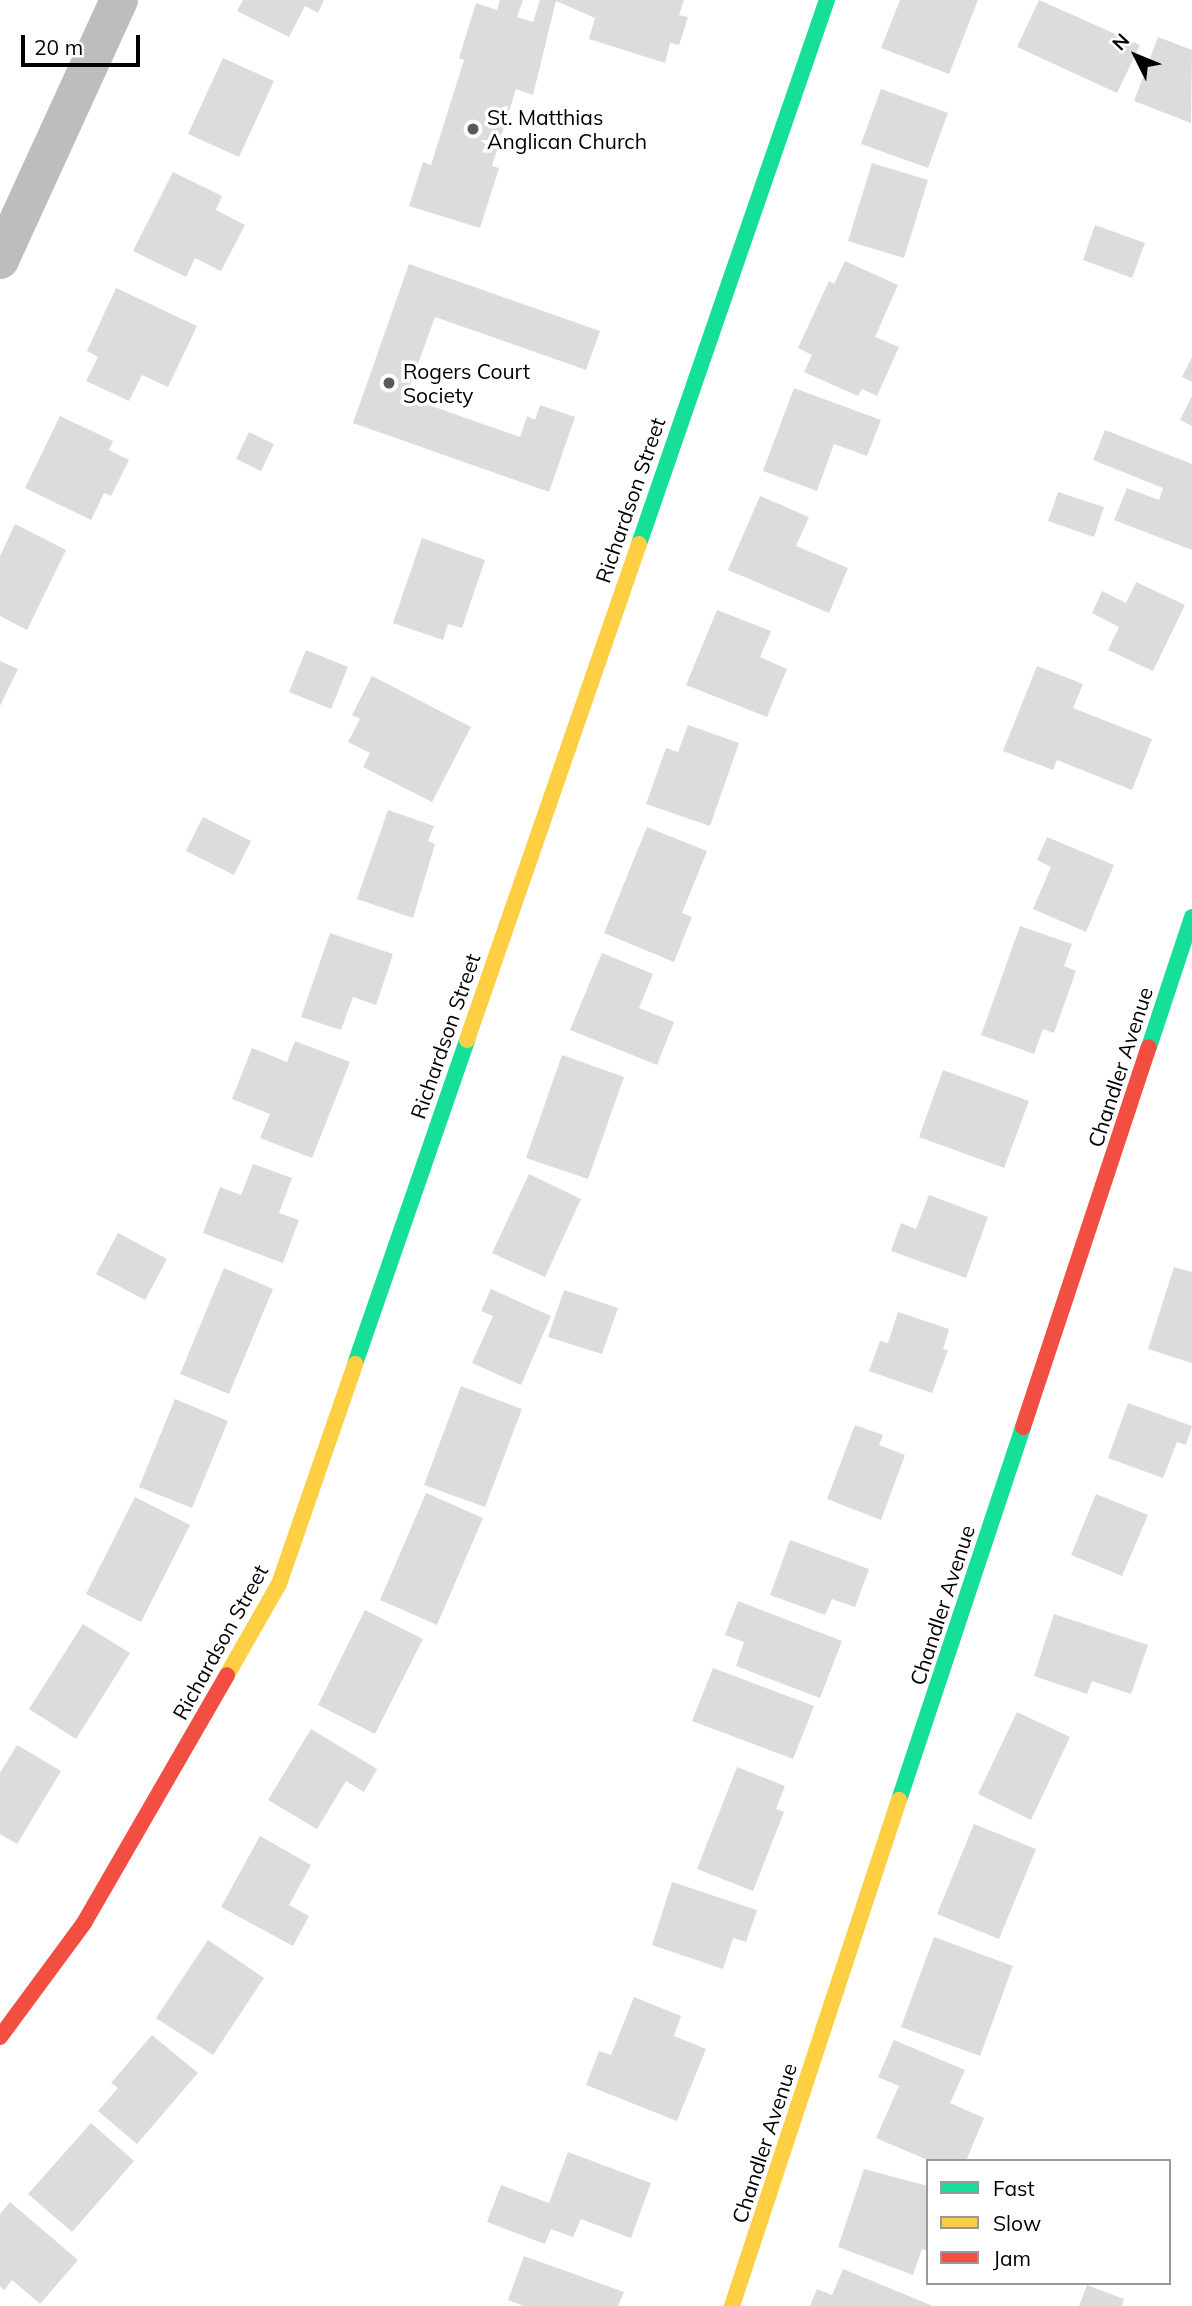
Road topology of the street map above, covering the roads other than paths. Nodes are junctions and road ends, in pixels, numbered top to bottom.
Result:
1 (119, 0) edge
2 (827, 0) edge
3 (0, 260) edge
4 (1192, 917) edge
5 (0, 2037) edge
6 (732, 2306) edge

1 - 3 street
2 - 5 street, Richardson Street
4 - 6 street, Chandler Avenue

